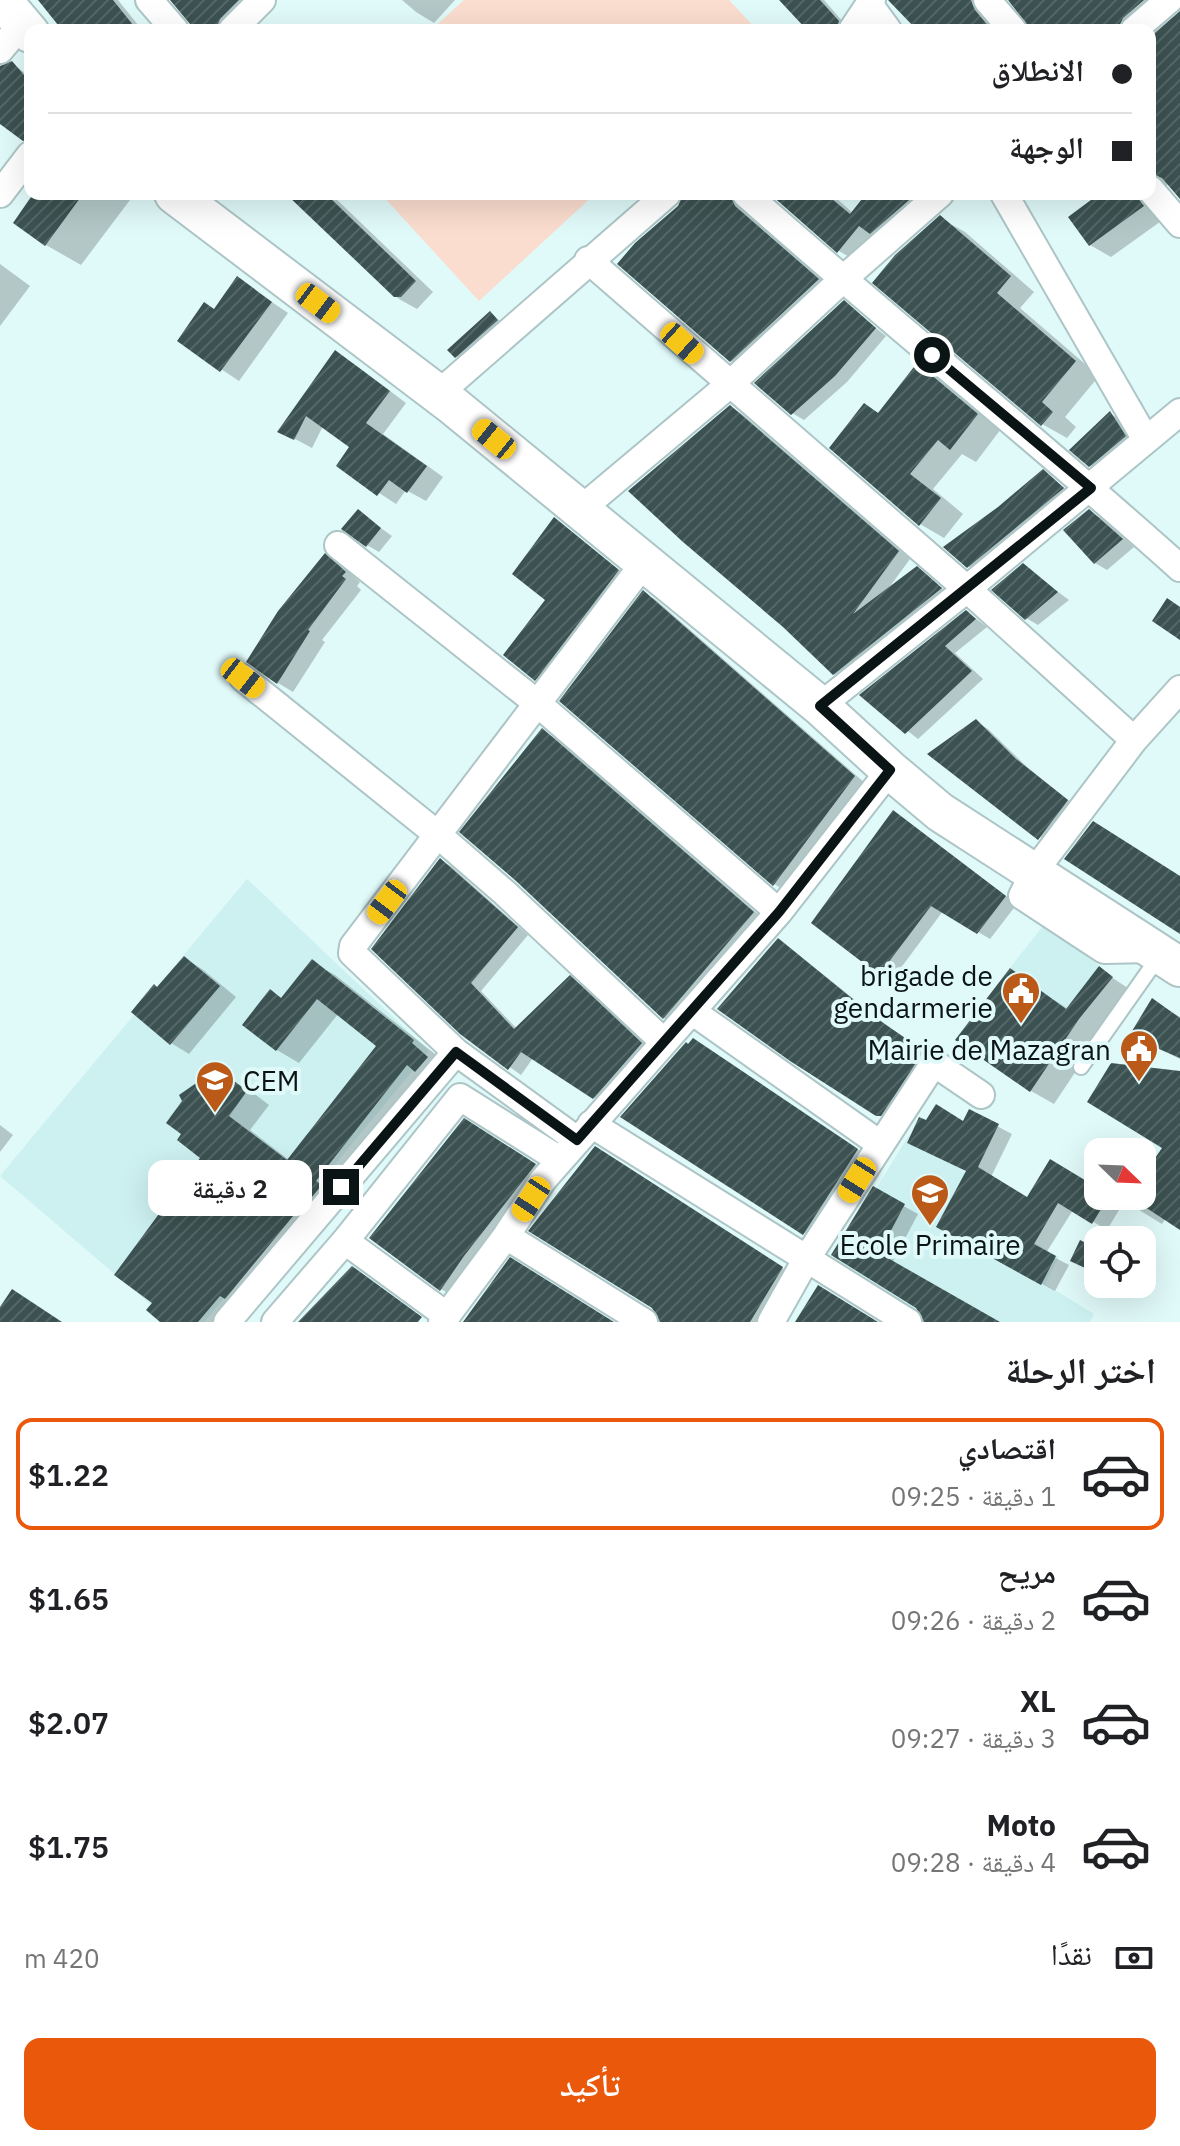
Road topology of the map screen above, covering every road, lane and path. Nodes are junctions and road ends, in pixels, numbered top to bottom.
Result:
1 (149, 0) edge
2 (262, 0) edge
3 (987, 0) edge
4 (1169, 0) edge
5 (863, 1) edge
6 (170, 24) edge
7 (238, 24) edge
8 (855, 24) edge
9 (883, 24) edge
10 (1008, 24) edge
11 (1141, 24) edge
12 (24, 163) edge
13 (0, 194) edge
14 (1156, 196) edge
15 (182, 200) edge
16 (660, 200) edge
17 (753, 200) edge
18 (933, 200) edge
19 (1007, 200) edge
20 (1180, 224) edge
21 (588, 260) junction
22 (842, 280) junction
23 (729, 385) junction
24 (438, 394) junction
25 (1180, 412) edge
26 (1146, 440) junction
27 (1091, 488) junction
28 (580, 510) junction
29 (338, 545) dead end
30 (644, 563) junction
31 (1180, 568) edge
32 (967, 589) junction
33 (243, 678) dead end
34 (1180, 689) edge
35 (537, 703) junction
36 (820, 706) junction
37 (1134, 740) junction
38 (890, 770) junction
39 (437, 834) junction
40 (1034, 872) junction
41 (779, 912) junction
42 (1164, 957) edge
43 (693, 1012) junction
44 (664, 1042) junction
45 (456, 1052) junction
46 (1081, 1067) dead end
47 (981, 1095) dead end
48 (460, 1097) junction
49 (576, 1141) junction
50 (880, 1144) junction
51 (506, 1236) junction
52 (345, 1241) junction
53 (807, 1258) junction
54 (444, 1319) edge
55 (227, 1322) edge
56 (275, 1322) edge
57 (644, 1322) edge
58 (771, 1322) edge
59 (908, 1322) edge

1 - 6 street
2 - 7 street
3 - 10 street
4 - 11 street
5 - 8 street
5 - 9 street
12 - 13 street
14 - 20 street
15 - 24 main road
16 - 21 street
17 - 22 street
18 - 22 street
19 - 26 street
21 - 23 street
21 - 24 street
22 - 23 street
22 - 27 street
23 - 28 street
23 - 32 street
24 - 28 main road
25 - 26 street
26 - 27 street
27 - 31 street
27 - 32 street
28 - 30 main road
29 - 35 street
30 - 35 street
30 - 36 main road
32 - 36 street
32 - 37 street
33 - 39 street
34 - 37 street
35 - 39 street
35 - 41 street
36 - 38 main road
37 - 40 street
38 - 40 main road
38 - 41 street
39 - 44 street
39 - 45 street
40 - 42 main road
41 - 43 street
42 - 46 lane
43 - 44 street
43 - 50 street
44 - 49 street
45 - 48 street
45 - 49 street
45 - 55 street
47 - 50 street
48 - 49 street
48 - 52 street
49 - 51 street
49 - 53 street
50 - 53 street
51 - 54 street
51 - 57 street
52 - 54 street
52 - 56 street
53 - 58 street
53 - 59 street

